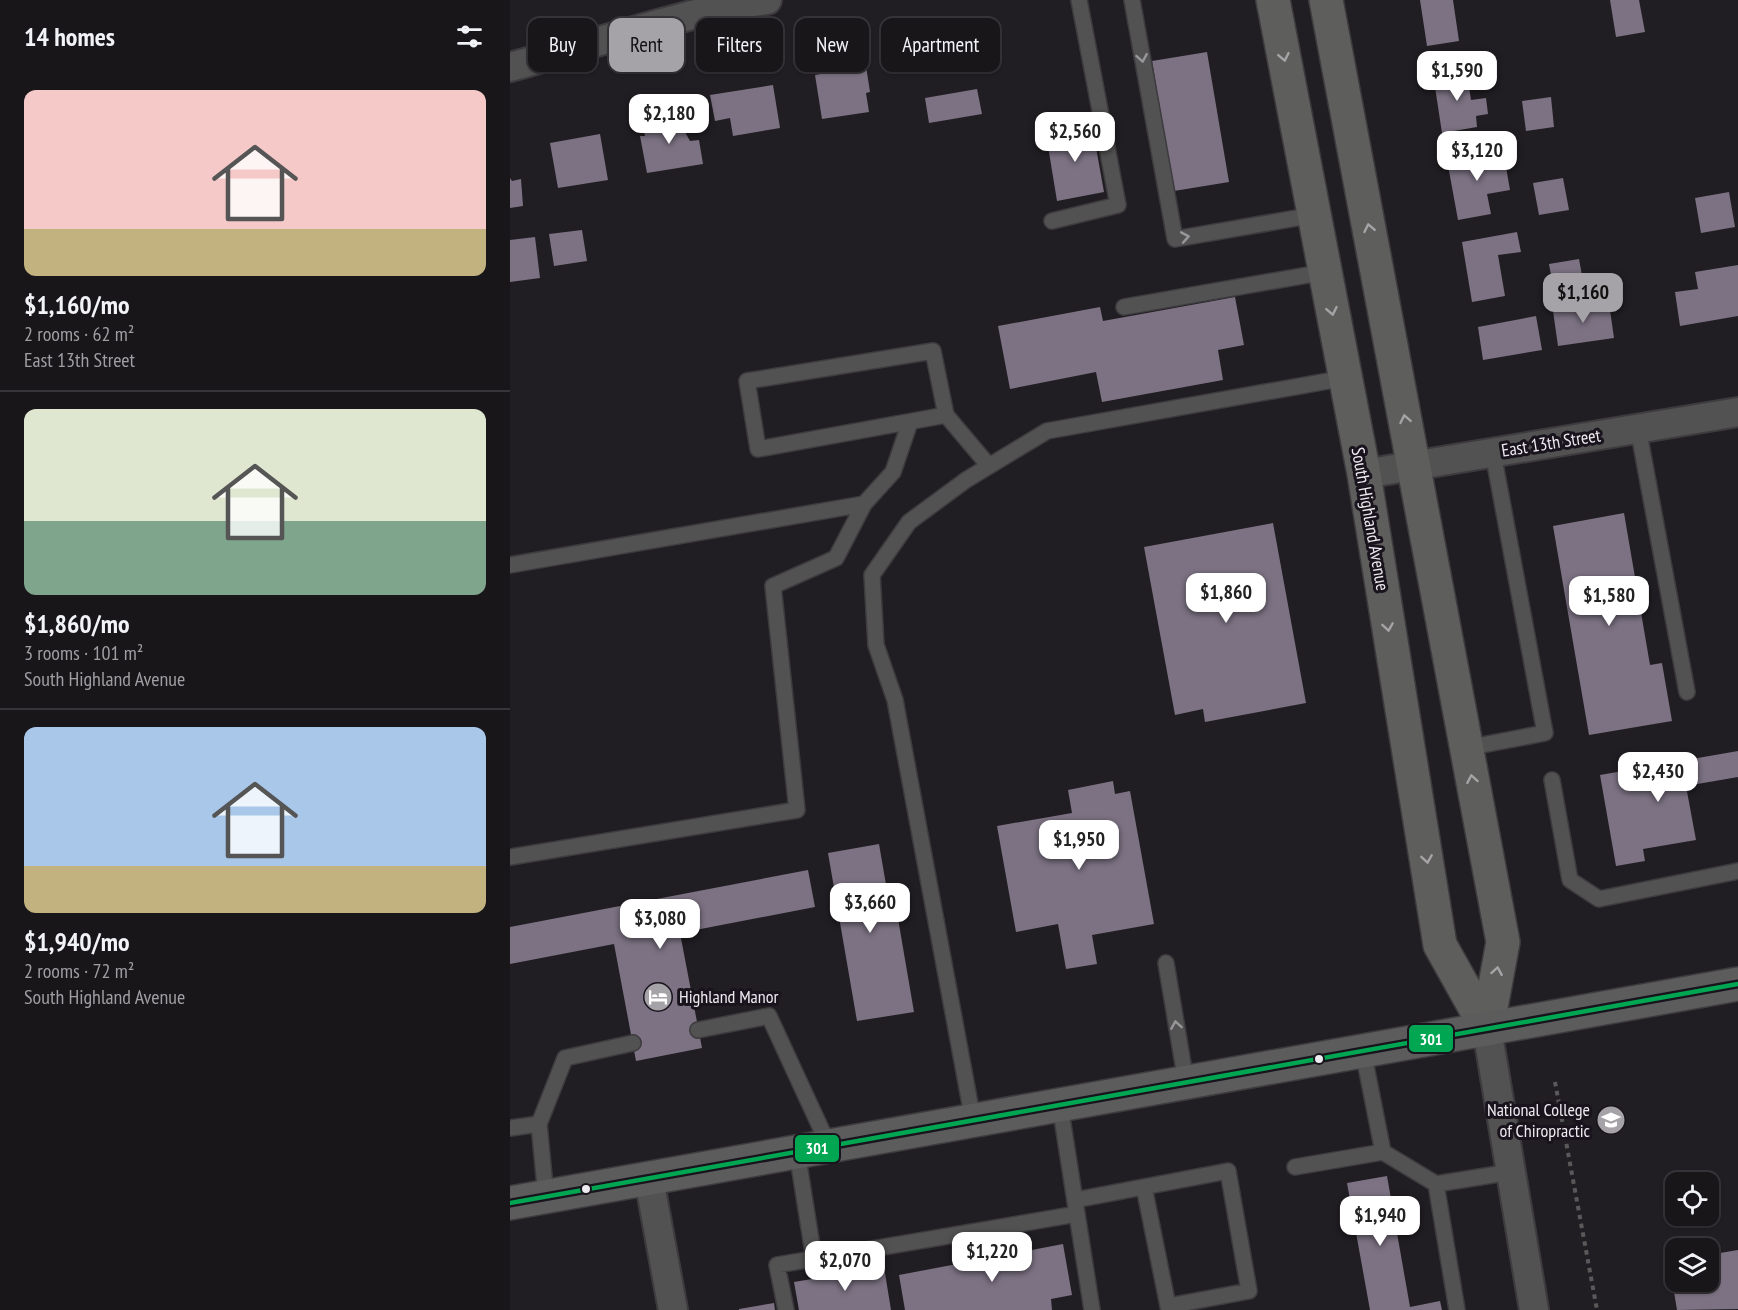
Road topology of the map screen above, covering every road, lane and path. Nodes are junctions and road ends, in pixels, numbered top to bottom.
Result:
1 (767, 0) edge
2 (1078, 0) edge
3 (1132, 0) edge
4 (1273, 0) edge
5 (1326, 0) edge
6 (667, 10) edge
7 (510, 67) edge
8 (1314, 215) junction
9 (1052, 221) dead end
10 (1325, 272) junction
11 (1124, 307) dead end
12 (1345, 378) junction
13 (1738, 412) edge
14 (946, 415) junction
15 (910, 422) junction
16 (1638, 429) junction
17 (1493, 453) junction
18 (989, 466) junction
19 (1414, 466) junction
20 (1364, 474) junction
21 (864, 504) junction
22 (510, 565) edge
23 (1687, 692) dead end
24 (1466, 748) junction
25 (1552, 780) dead end
26 (510, 857) edge
27 (1738, 872) edge
28 (1166, 963) dead end
29 (1738, 984) edge
30 (1487, 1029) junction
31 (698, 1030) dead end
32 (633, 1043) dead end
33 (1363, 1051) junction
34 (1186, 1082) junction
35 (1555, 1082) dead end
36 (1060, 1105) junction
37 (973, 1120) junction
38 (539, 1124) junction
39 (510, 1128) edge
40 (829, 1146) junction
41 (797, 1152) junction
42 (1383, 1152) junction
43 (1295, 1167) dead end
44 (1511, 1172) junction
45 (649, 1179) junction
46 (1436, 1184) junction
47 (1144, 1187) junction
48 (546, 1197) junction
49 (510, 1203) edge
50 (1076, 1207) junction
51 (814, 1259) junction
52 (673, 1310) edge
53 (786, 1310) edge
54 (1092, 1310) edge
55 (1457, 1310) edge
56 (1534, 1310) edge
57 (1597, 1310) edge

1 - 6 street
2 - 9 lane
3 -> 8 lane
4 -> 8 main road, South Highland Avenue
19 -> 5 main road, South Highland Avenue
6 - 7 street
8 - 10 main road, South Highland Avenue
10 - 11 lane
10 -> 12 main road, South Highland Avenue
12 - 18 lane
12 - 20 main road, South Highland Avenue
13 - 16 street, East 13th Street
14 - 15 lane
14 - 15 lane
14 - 18 lane
15 - 21 lane
16 - 17 street, East 13th Street
16 - 23 lane
17 - 19 street, East 13th Street
17 - 24 lane
18 - 37 lane
19 - 20 street, East 13th Street
19 - 24 main road, South Highland Avenue
20 -> 30 main road, South Highland Avenue
21 - 22 lane
21 - 26 lane
30 -> 24 main road, South Highland Avenue
25 - 27 lane
34 -> 28 lane
29 - 30 main road
30 - 33 main road
30 - 44 street, South Highland Avenue
31 - 40 lane
32 - 38 lane
33 - 34 main road
33 - 42 lane
34 - 36 main road
35 - 57 path
36 - 37 main road
36 - 50 lane
37 - 40 main road
38 - 39 lane
38 - 48 lane
40 - 41 main road
41 - 45 main road
41 - 51 lane
42 - 43 lane
42 - 46 lane
44 - 46 lane
44 - 56 street, South Highland Avenue
45 - 48 main road
45 - 52 street
46 - 55 lane
47 - 47 lane
47 - 50 lane
48 - 49 main road
50 - 51 lane
50 - 54 lane
51 - 53 lane

